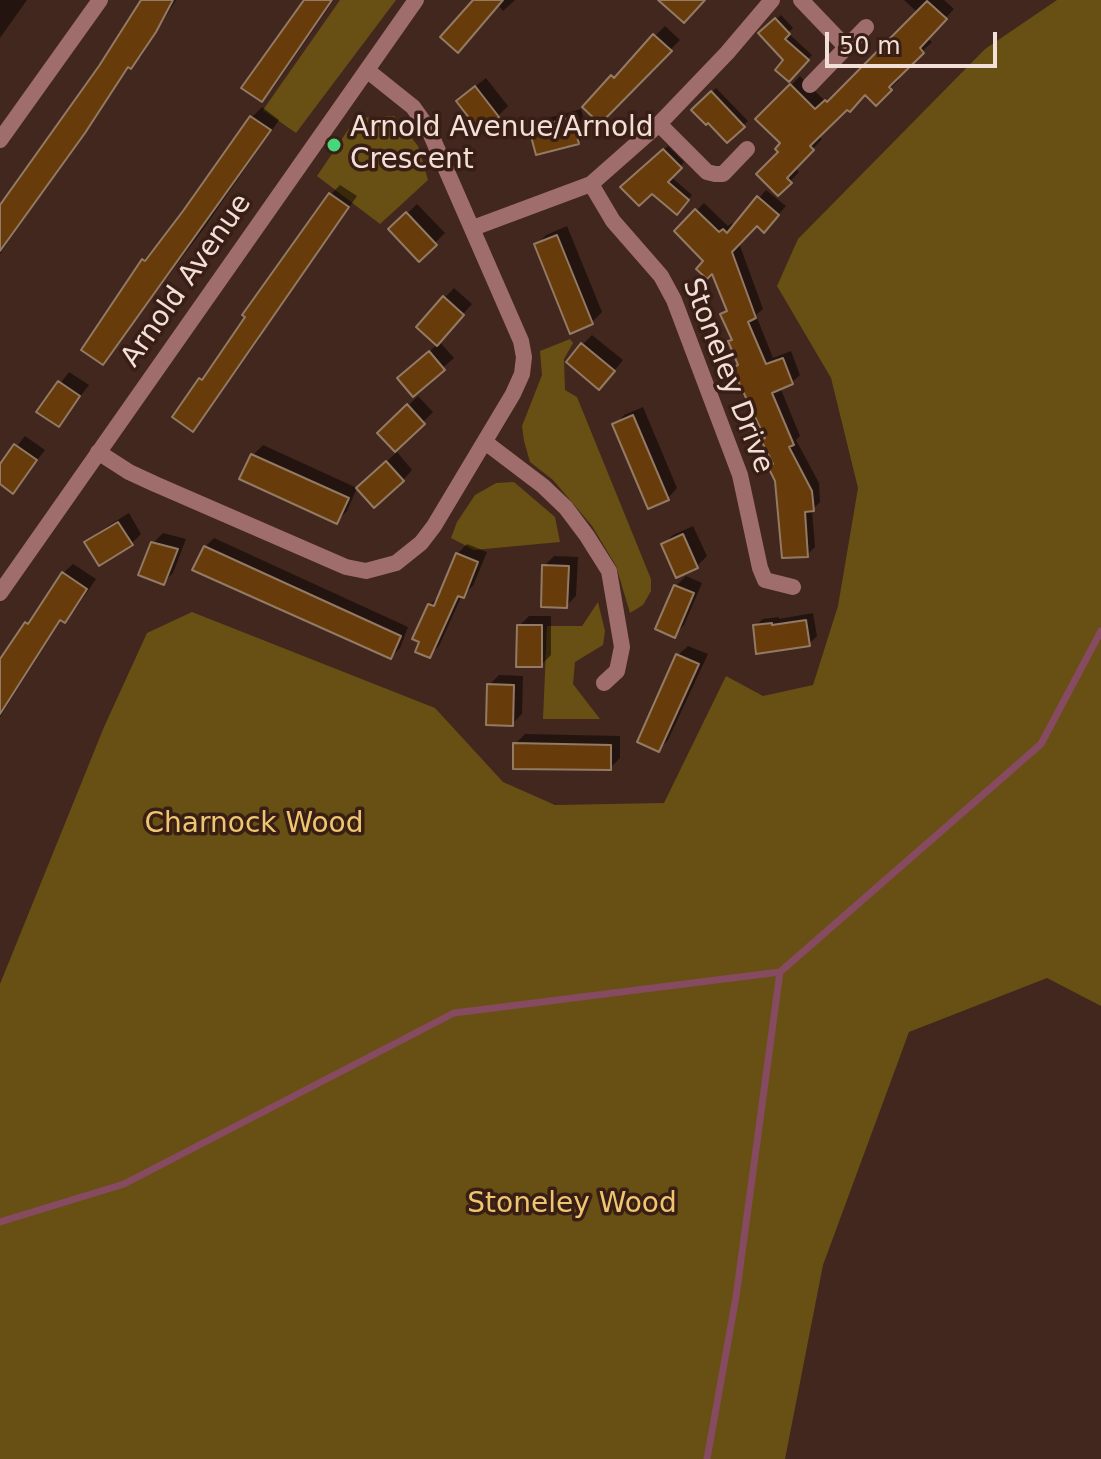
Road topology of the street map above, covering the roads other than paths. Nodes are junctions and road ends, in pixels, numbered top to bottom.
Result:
1 (100, 0) edge
2 (416, 0) edge
3 (772, 0) edge
4 (801, 0) edge
5 (866, 27) dead end
6 (846, 47) junction
7 (368, 71) junction
8 (810, 85) dead end
9 (659, 124) junction
10 (0, 140) edge
11 (747, 149) dead end
12 (591, 184) junction
13 (473, 228) junction
14 (485, 442) junction
15 (98, 452) junction
16 (793, 587) dead end
17 (0, 593) edge
18 (604, 683) dead end

1 - 10 street
2 - 7 street, Arnold Avenue
3 - 9 street
4 - 6 street
5 - 6 street
6 - 8 street
7 - 13 street
7 - 15 street, Arnold Avenue
9 - 11 street
9 - 12 street
12 - 13 street
12 - 16 street, Stoneley Drive
13 - 14 street
14 - 15 street
14 - 18 street
15 - 17 street, Arnold Avenue

